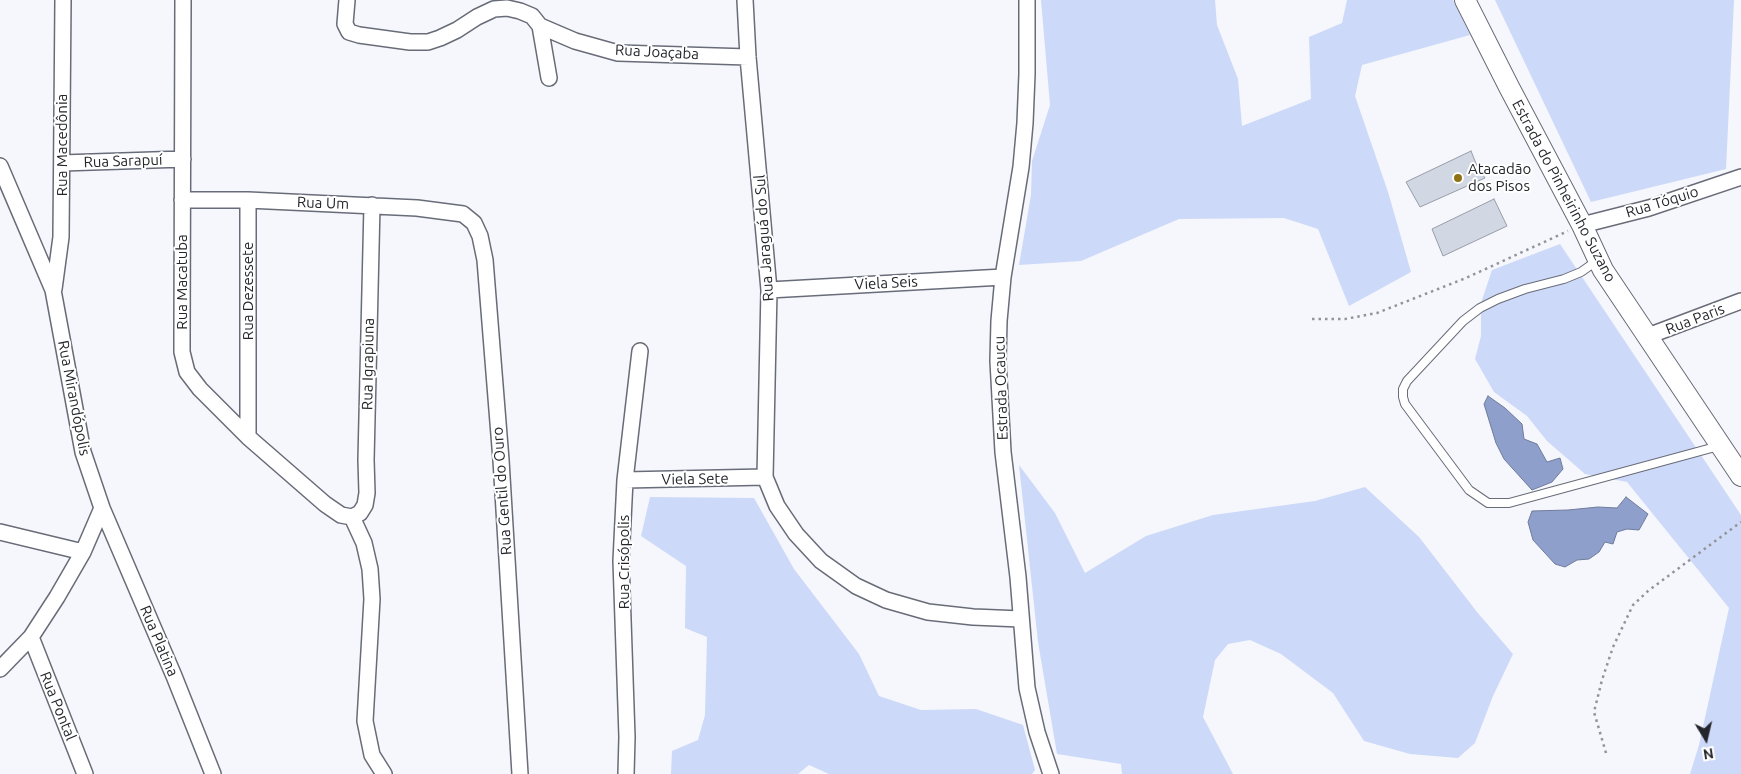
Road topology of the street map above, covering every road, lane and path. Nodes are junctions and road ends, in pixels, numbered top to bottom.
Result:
1 (63, 0) edge
2 (183, 0) edge
3 (347, 0) edge
4 (745, 0) edge
5 (1026, 0) edge
6 (1465, 0) edge
7 (540, 26) junction
8 (748, 57) junction
9 (549, 78) dead end
10 (183, 159) junction
11 (62, 163) junction
12 (0, 166) edge
13 (1741, 177) edge
14 (182, 200) junction
15 (248, 200) junction
16 (372, 205) junction
17 (463, 214) joint
18 (1582, 225) junction
19 (61, 237) junction
20 (34, 243) junction
21 (1598, 260) junction
22 (1003, 277) junction
23 (53, 290) junction
24 (769, 290) junction
25 (1741, 301) edge
26 (1312, 319) dead end
27 (1648, 336) junction
28 (640, 351) dead end
29 (248, 437) junction
30 (1721, 445) junction
31 (1741, 476) edge
32 (765, 477) junction
33 (625, 480) junction
34 (102, 508) junction
35 (352, 517) junction
36 (1741, 522) edge
37 (0, 532) edge
38 (84, 552) junction
39 (1021, 618) junction
40 (31, 637) junction
41 (0, 669) edge
42 (1606, 753) dead end
43 (85, 774) edge
44 (214, 774) edge
45 (384, 774) edge
46 (520, 774) edge
47 (626, 774) edge
48 (1050, 774) edge

1 - 11 street, Rua Macedônia
2 - 10 street, Rua Macatuba
3 - 7 street, Rua Joaçaba
4 - 8 street, Rua Jaraguá do Sul
5 - 22 street, Estrada Ocaucu
6 - 18 main road, Estrada do Pinheirinho Suzano
7 - 8 street, Rua Joaçaba
7 - 9 street
8 - 24 street, Rua Jaraguá do Sul
10 - 11 street, Rua Sarapuí
10 - 14 street, Rua Macatuba
11 - 19 street, Rua Macedônia
12 - 20 street, Rua Mirandópolis
13 - 18 street, Rua Tóquio
14 - 15 street, Rua Um
14 - 29 street, Rua Macatuba
15 - 16 street, Rua Um
15 - 29 street, Rua Dezessete
16 - 17 street, Rua Um
16 - 35 street, Rua Igrapiuna
17 - 46 street, Rua Gentil do Ouro
18 - 21 main road, Estrada do Pinheirinho Suzano
18 - 26 path
19 - 20 street
19 - 23 street, Rua Macedônia
20 - 23 street, Rua Mirandópolis
21 - 27 main road, Estrada do Pinheirinho Suzano
21 - 30 lane
22 - 24 street, Viela Seis
22 - 39 street, Estrada Ocaucu
23 - 34 street, Rua Mirandópolis
24 - 32 street, Rua Jaraguá do Sul
25 - 27 street, Rua Paris
27 - 30 main road, Estrada do Pinheirinho Suzano
28 - 33 street, Rua Crisópolis
29 - 35 street, Rua Macatuba
30 - 31 main road, Estrada do Pinheirinho Suzano
32 - 33 street, Viela Sete
32 - 39 street
33 - 47 street, Rua Crisópolis
34 - 38 street
34 - 44 street, Rua Platina
35 - 45 street
36 - 42 path
37 - 38 street
38 - 40 street
39 - 48 street, Estrada Ocaucu
40 - 41 street
40 - 43 street, Rua Pontal

